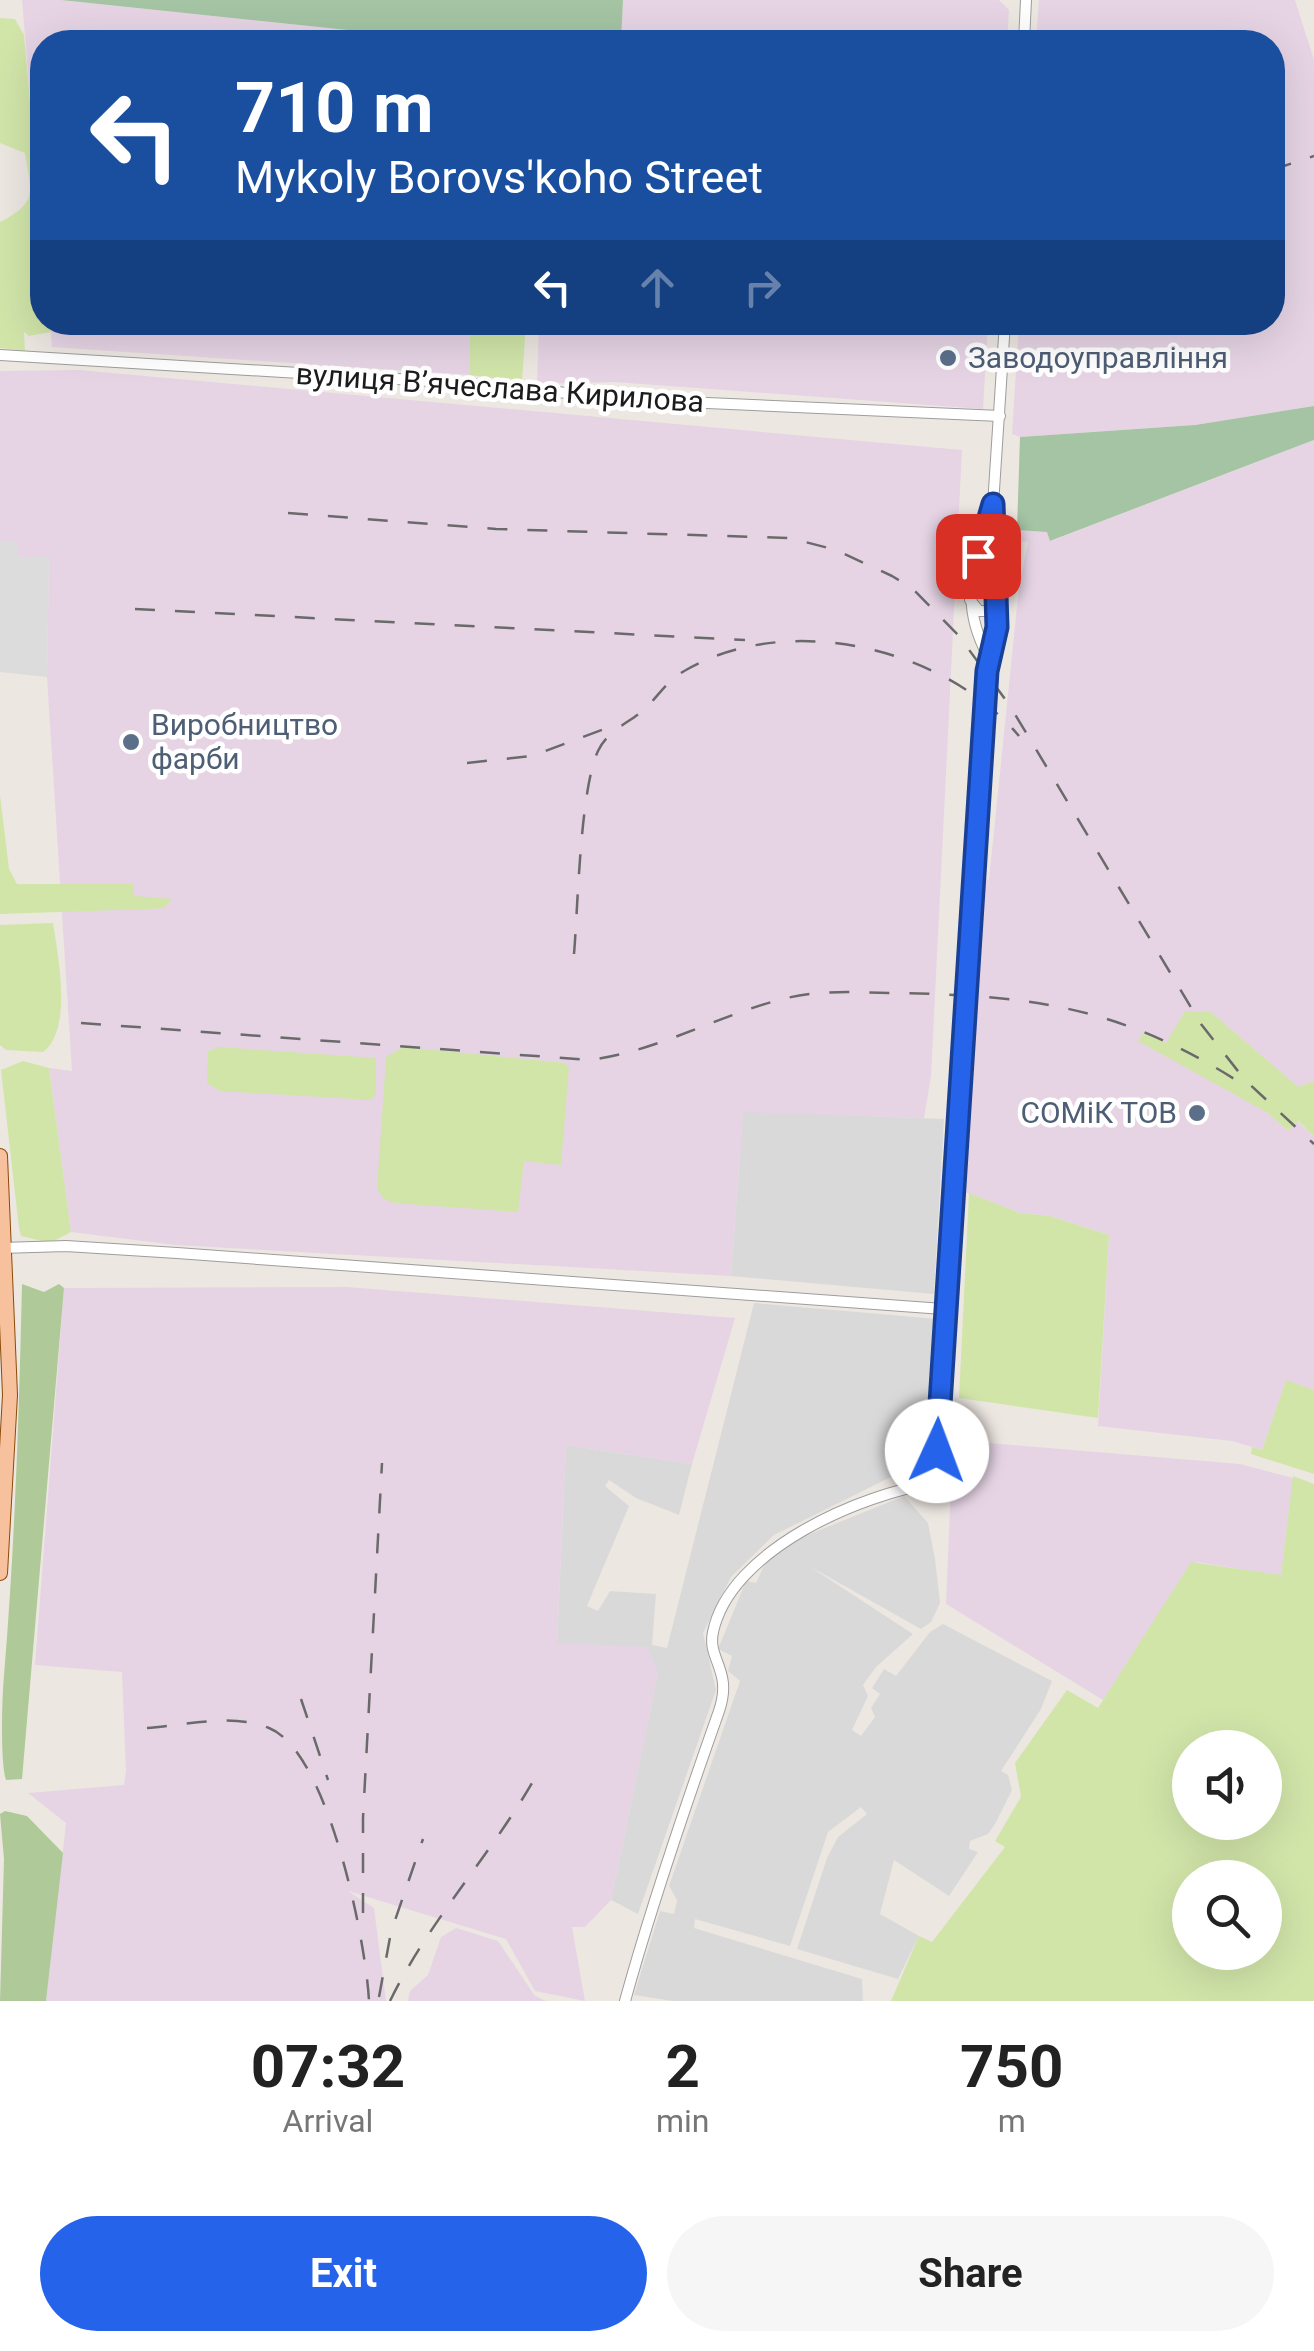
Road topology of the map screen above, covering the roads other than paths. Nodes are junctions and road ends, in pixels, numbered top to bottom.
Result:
1 (1026, 0) edge
2 (1025, 30) edge
3 (1004, 335) edge
4 (0, 355) edge
5 (1000, 416) junction
6 (993, 504) junction
7 (999, 582) junction
8 (970, 585) junction
9 (970, 600) junction
10 (998, 601) junction
11 (988, 656) junction
12 (0, 1156) edge
13 (4, 1248) edge
14 (943, 1309) junction
15 (0, 1573) edge
16 (626, 2001) edge

1 - 2 street
3 - 5 street
4 - 5 street, вулиця Вʼячеслава Кирилова
5 - 6 street
6 - 7 street
6 - 8 street
7 - 8 street
7 - 10 street
8 - 9 street
9 - 10 street
9 - 11 street
10 - 11 street
11 - 14 street
12 - 13 main road
13 - 14 street
13 - 15 main road
14 - 16 street

